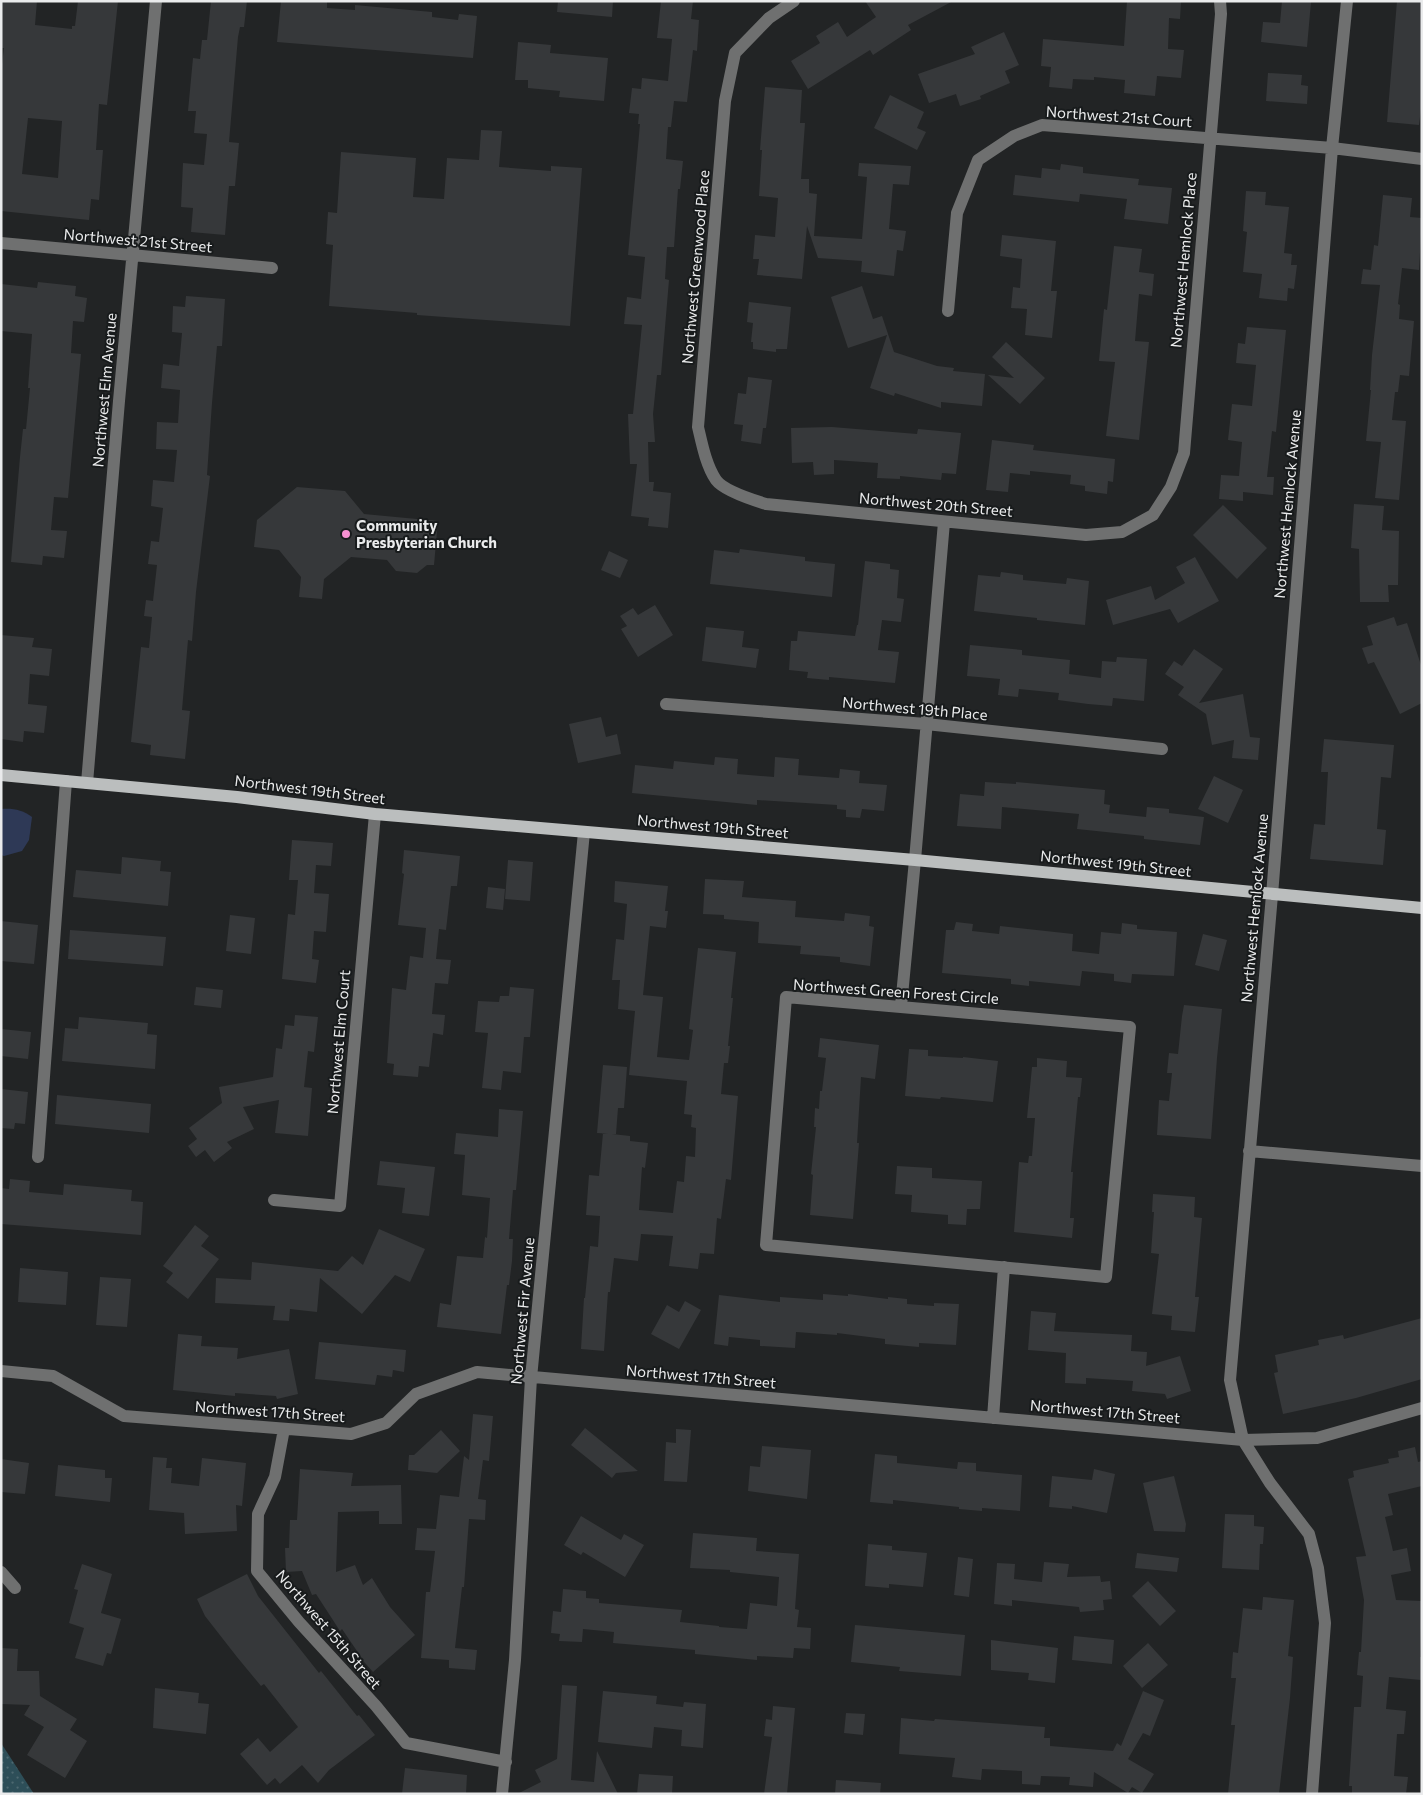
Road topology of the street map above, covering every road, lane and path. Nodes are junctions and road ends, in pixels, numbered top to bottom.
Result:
1 (156, 1) edge
2 (794, 1) edge
3 (1220, 1) edge
4 (1347, 1) edge
5 (1209, 139) junction
6 (1332, 148) junction
7 (1422, 159) edge
8 (1, 244) edge
9 (133, 256) junction
10 (272, 268) dead end
11 (948, 311) dead end
12 (716, 481) joint
13 (1154, 515) joint
14 (944, 522) junction
15 (666, 704) dead end
16 (926, 724) junction
17 (1162, 749) dead end
18 (1, 775) edge
19 (66, 781) junction
20 (87, 783) junction
21 (375, 814) junction
22 (584, 832) junction
23 (916, 860) junction
24 (1272, 895) junction
25 (1422, 908) edge
26 (901, 1006) junction
27 (1249, 1151) junction
28 (38, 1157) dead end
29 (1422, 1166) edge
30 (274, 1200) dead end
31 (1004, 1267) junction
32 (1, 1371) edge
33 (532, 1378) junction
34 (1422, 1408) edge
35 (993, 1418) junction
36 (284, 1429) junction
37 (1244, 1440) junction
38 (1, 1572) edge
39 (15, 1588) dead end
40 (506, 1762) junction
41 (502, 1794) edge
42 (1312, 1794) edge

1 - 9 street, Northwest Elm Avenue
2 - 12 street, Northwest Greenwood Place
3 - 5 street, Northwest Hemlock Place
4 - 6 street, Northwest Hemlock Avenue
5 - 6 street, Northwest 21st Court
5 - 11 street, Northwest 21st Court
5 - 13 street, Northwest Hemlock Place
6 - 7 street
6 - 24 street, Northwest Hemlock Avenue
8 - 9 street, Northwest 21st Street
9 - 10 street, Northwest 21st Street
9 - 20 street, Northwest Elm Avenue
12 - 14 street, Northwest 20th Street
13 - 14 street, Northwest 20th Street
14 - 16 street
15 - 16 street, Northwest 19th Place
16 - 17 street, Northwest 19th Place
16 - 23 street
18 - 19 main road, Northwest 19th Street
19 - 20 main road, Northwest 19th Street
19 - 28 street
20 - 21 main road, Northwest 19th Street
21 - 22 main road, Northwest 19th Street
21 - 30 street, Northwest Elm Court
22 - 23 main road, Northwest 19th Street
22 - 33 street, Northwest Fir Avenue
23 - 24 main road, Northwest 19th Street
23 - 26 street
24 - 25 main road, Northwest 19th Street
24 - 27 street, Northwest Hemlock Avenue
26 - 31 street, Northwest Green Forest Circle
26 - 31 street, Northwest Green Forest Circle
27 - 29 street
27 - 37 street, Northwest Hemlock Avenue
31 - 35 street
32 - 36 street, Northwest 17th Street
33 - 35 street, Northwest 17th Street
33 - 36 street, Northwest 17th Street
33 - 40 street, Northwest Fir Avenue
34 - 37 street, Northwest 17th Street
35 - 37 street, Northwest 17th Street
36 - 40 street, Northwest 15th Street
37 - 42 street, Northwest Hemlock Avenue
38 - 39 street
40 - 41 street, Northwest Fir Avenue

